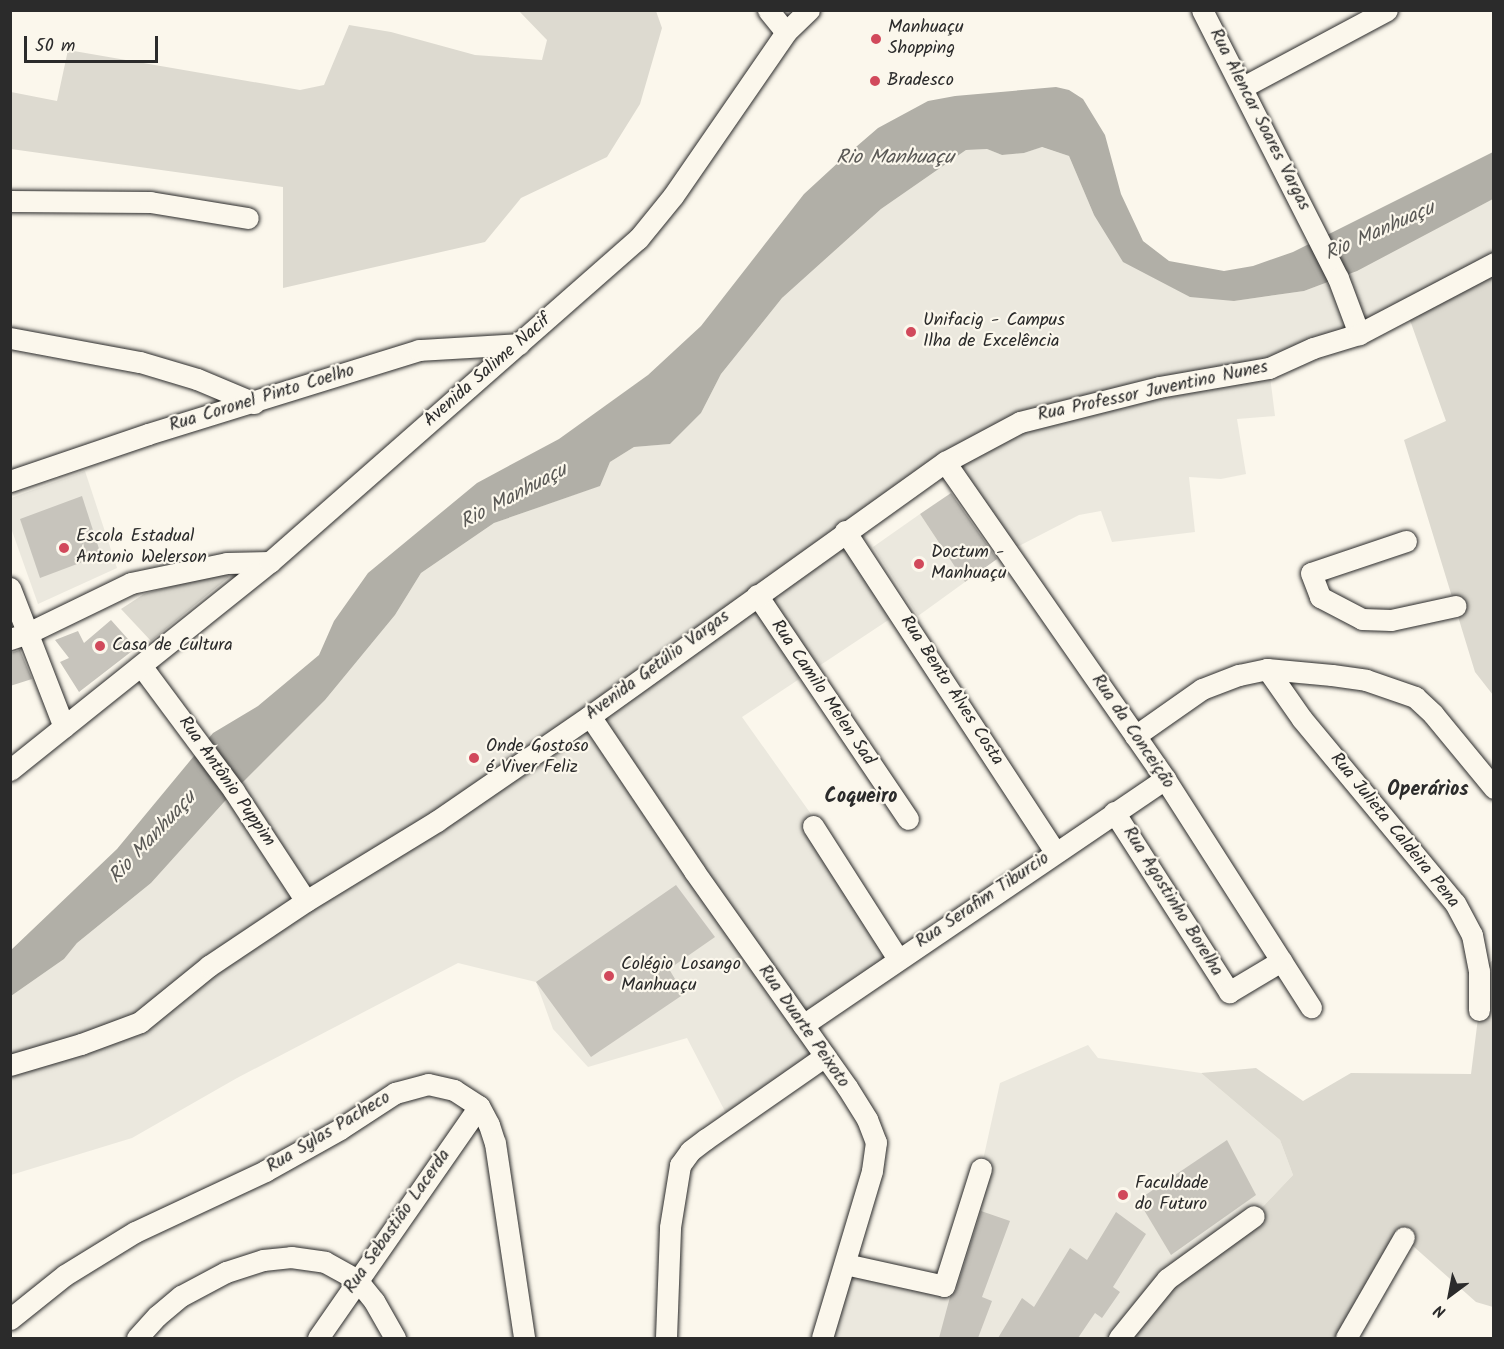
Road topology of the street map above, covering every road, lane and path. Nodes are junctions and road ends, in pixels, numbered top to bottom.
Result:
1 (768, 10) edge
2 (809, 10) edge
3 (1202, 10) edge
4 (1388, 10) edge
5 (786, 32) junction
6 (1243, 87) junction
7 (10, 201) edge
8 (248, 218) dead end
9 (1494, 263) edge
10 (1359, 334) junction
11 (10, 338) edge
12 (519, 344) junction
13 (254, 403) junction
14 (945, 462) junction
15 (10, 481) edge
16 (845, 531) junction
17 (1406, 541) dead end
18 (270, 562) junction
19 (10, 588) edge
20 (758, 596) junction
21 (1456, 606) dead end
22 (19, 636) edge
23 (142, 667) junction
24 (1267, 669) junction
25 (590, 716) junction
26 (64, 727) junction
27 (1135, 736) junction
28 (10, 770) edge
29 (1165, 779) junction
30 (1494, 788) edge
31 (1114, 812) junction
32 (908, 819) dead end
33 (813, 826) dead end
34 (1055, 852) junction
35 (306, 901) junction
36 (898, 959) junction
37 (1281, 961) junction
38 (1311, 1007) dead end
39 (1479, 1010) dead end
40 (803, 1025) junction
41 (825, 1056) junction
42 (10, 1065) edge
43 (479, 1106) junction
44 (981, 1169) dead end
45 (1254, 1216) dead end
46 (1404, 1237) dead end
47 (845, 1264) junction
48 (357, 1280) junction
49 (10, 1319) edge
50 (137, 1338) edge
51 (318, 1338) edge
52 (395, 1338) edge
53 (524, 1338) edge
54 (666, 1338) edge
55 (822, 1338) edge
56 (1119, 1338) edge
57 (1346, 1338) edge

1 - 5 street
2 - 5 street, Avenida Salime Nacif
3 - 6 street, Rua Alencar Soares Vargas
4 - 6 street
5 - 12 street, Avenida Salime Nacif
6 - 10 street, Rua Alencar Soares Vargas
7 - 8 street
9 - 10 street, Rua Professor Juventino Nunes
10 - 14 street, Rua Professor Juventino Nunes
11 - 13 street
12 - 13 street, Rua Coronel Pinto Coelho
12 - 18 street, Avenida Salime Nacif
13 - 15 street, Rua Coronel Pinto Coelho
14 - 16 street, Avenida Getúlio Vargas
14 - 27 street, Rua da Conceição
16 - 20 street, Avenida Getúlio Vargas
16 - 34 street, Rua Bento Alves Costa
17 - 21 street
18 - 22 street
18 - 23 street, Avenida Salime Nacif
19 - 22 street
20 - 25 street, Avenida Getúlio Vargas
20 - 32 street, Rua Camilo Melen Sad
22 - 26 street
23 - 26 street, Avenida Salime Nacif
23 - 35 street, Rua Antônio Puppim
24 - 27 street
24 - 30 street
24 - 39 street, Rua Julieta Caldeira Pena
25 - 35 street, Avenida Getúlio Vargas
25 - 40 street, Rua Duarte Peixoto
26 - 28 street
27 - 29 street, Rua da Conceição
29 - 31 street, Rua Serafim Tiburcio
29 - 37 street, Rua da Conceição
31 - 34 street, Rua Serafim Tiburcio
31 - 37 street, Rua Agostinho Borelha
33 - 36 street
34 - 36 street, Rua Serafim Tiburcio
35 - 42 street, Avenida Getúlio Vargas
36 - 40 street, Rua Serafim Tiburcio
37 - 38 street, Rua da Conceição
40 - 41 street, Rua Duarte Peixoto
41 - 47 street, Rua Duarte Peixoto
41 - 54 street
43 - 48 street, Rua Sebastião Lacerda
43 - 49 street, Rua Sylas Pacheco
43 - 53 street
44 - 47 street
45 - 56 street
46 - 57 street
47 - 55 street, Rua Duarte Peixoto
48 - 50 street
48 - 51 street, Rua Sebastião Lacerda
48 - 52 street

